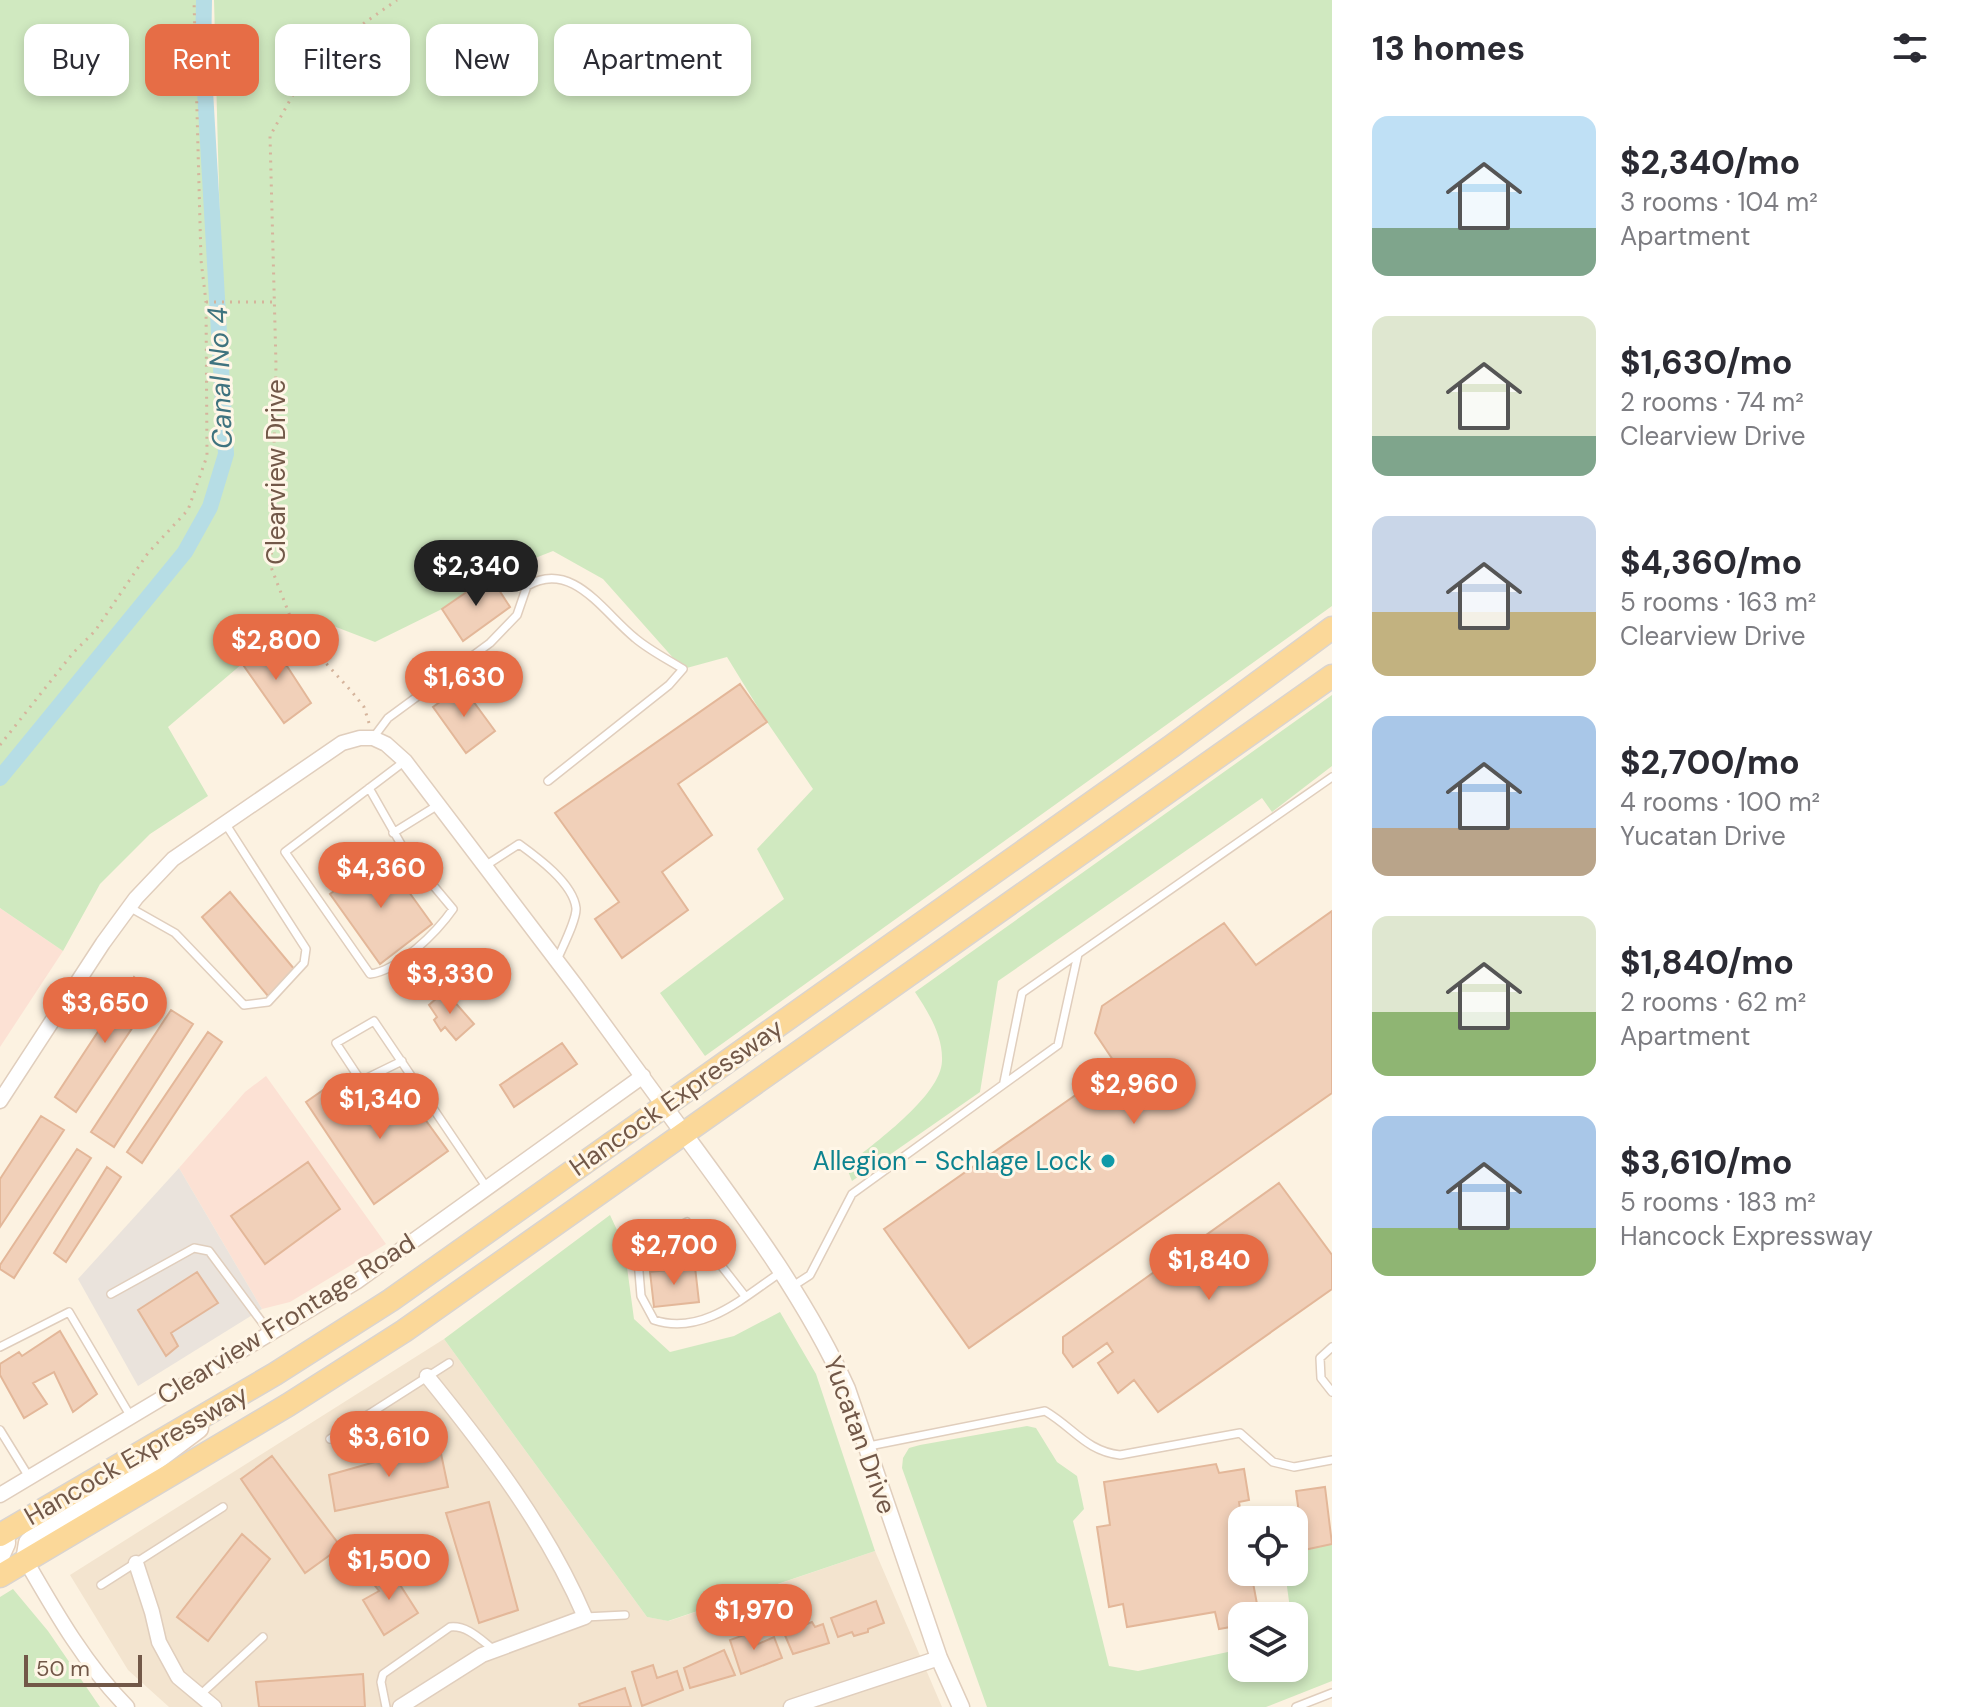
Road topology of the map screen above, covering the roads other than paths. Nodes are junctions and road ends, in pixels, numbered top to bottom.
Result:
1 (1332, 628) edge
2 (1332, 676) edge
3 (373, 738) junction
4 (405, 761) junction
5 (1332, 777) edge
6 (548, 781) dead end
7 (369, 788) junction
8 (438, 805) junction
9 (225, 823) junction
10 (393, 833) junction
11 (485, 866) junction
12 (129, 907) junction
13 (1078, 954) junction
14 (557, 960) junction
15 (402, 1061) junction
16 (643, 1076) junction
17 (1004, 1082) junction
18 (0, 1101) edge
19 (663, 1105) junction
20 (684, 1134) junction
21 (487, 1188) junction
22 (781, 1272) junction
23 (791, 1288) junction
24 (111, 1294) dead end
25 (745, 1296) junction
26 (270, 1333) junction
27 (0, 1347) edge
28 (1332, 1347) edge
29 (449, 1363) dead end
30 (427, 1376) junction
31 (1332, 1392) edge
32 (228, 1401) junction
33 (131, 1417) junction
34 (0, 1430) edge
35 (330, 1439) dead end
36 (867, 1447) junction
37 (1332, 1460) edge
38 (29, 1477) junction
39 (0, 1495) edge
40 (223, 1507) dead end
41 (1, 1537) edge
42 (26, 1561) junction
43 (136, 1563) junction
44 (0, 1576) edge
45 (101, 1585) dead end
46 (625, 1615) dead end
47 (585, 1617) junction
48 (263, 1637) dead end
49 (495, 1651) junction
50 (939, 1658) junction
51 (1332, 1693) edge
52 (200, 1695) junction
53 (127, 1707) edge
54 (214, 1707) edge
55 (386, 1707) edge
56 (400, 1707) edge
57 (791, 1707) edge
58 (961, 1707) edge
59 (1296, 1707) edge

1 - 19 main road, Hancock Expressway
2 - 20 main road, Hancock Expressway
3 - 4 street
3 - 6 lane
3 - 9 street
4 - 7 lane
4 - 8 street
5 - 13 lane
7 - 10 lane
7 - 10 lane
8 - 10 lane
8 - 11 street
9 - 12 street
9 - 12 lane
11 - 14 street
11 - 14 lane
12 - 18 street
13 - 17 lane
13 - 17 lane
14 - 16 street
15 - 15 lane
15 - 21 lane
16 - 19 street
16 - 21 street, Clearview Frontage Road
17 - 23 lane
19 - 20 street, Yucatan Drive
19 - 32 main road, Hancock Expressway
20 - 22 street, Yucatan Drive
20 - 42 main road, Hancock Expressway
21 - 26 street, Clearview Frontage Road
22 - 23 street, Yucatan Drive
22 - 25 lane
23 - 36 street, Yucatan Drive
24 - 26 lane
25 - 25 lane
26 - 33 street, Clearview Frontage Road
27 - 33 lane
28 - 31 lane
29 - 30 lane
30 - 35 lane
30 - 47 street
32 - 41 main road, Hancock Expressway
32 - 42 main road
33 - 38 street, Clearview Frontage Road
34 - 38 lane
36 - 37 lane
36 - 50 street, Yucatan Drive
38 - 39 street, Clearview Frontage Road
40 - 43 lane
42 - 44 main road, Hancock Expressway
42 - 53 street
43 - 45 lane
43 - 52 street
46 - 47 lane
47 - 49 street
48 - 52 lane
49 - 55 lane
49 - 56 street
50 - 57 street
50 - 58 street, Yucatan Drive
51 - 59 lane
52 - 54 street

